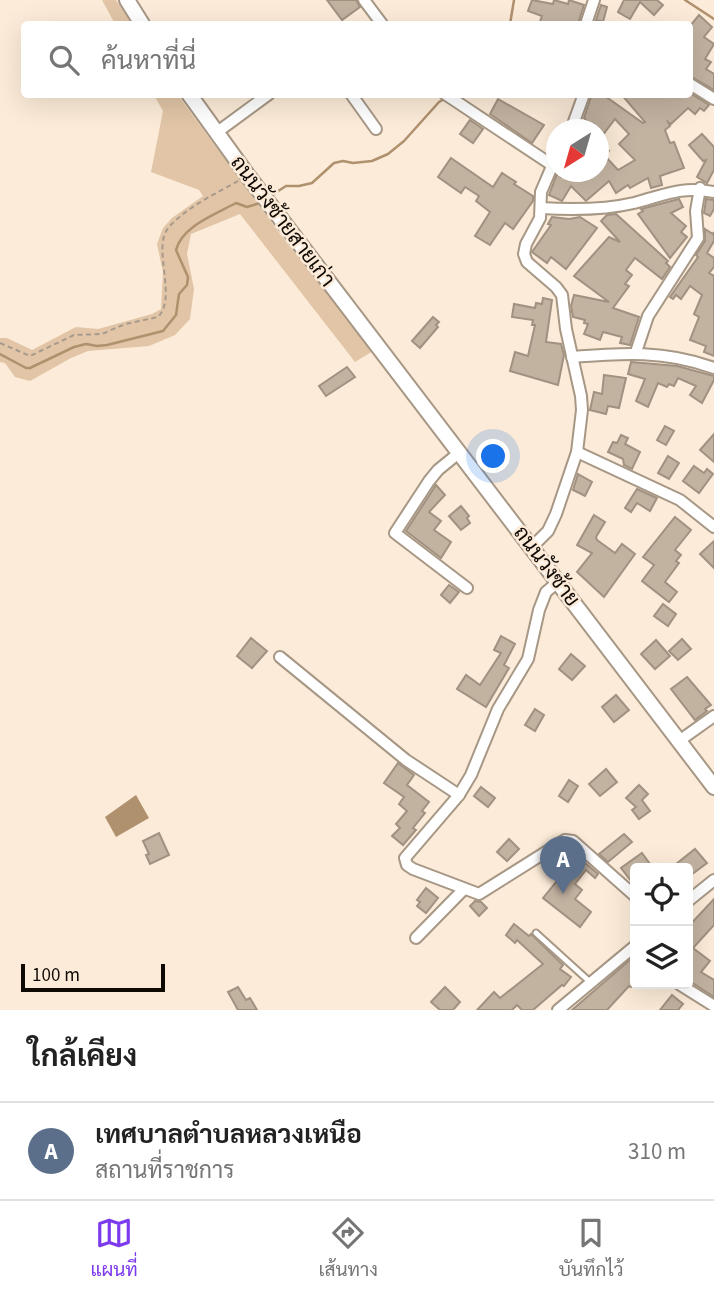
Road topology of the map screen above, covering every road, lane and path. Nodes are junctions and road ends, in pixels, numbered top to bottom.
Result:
1 (127, 0) edge
2 (364, 0) edge
3 (594, 0) edge
4 (140, 21) edge
5 (380, 21) edge
6 (587, 21) edge
7 (693, 85) edge
8 (192, 98) edge
9 (264, 98) edge
10 (354, 98) edge
11 (452, 98) edge
12 (583, 98) edge
13 (714, 99) edge
14 (575, 119) edge
15 (376, 129) dead end
16 (216, 133) junction
17 (546, 156) edge
18 (248, 176) junction
19 (546, 180) edge
20 (700, 188) junction
21 (714, 192) edge
22 (541, 208) junction
23 (0, 342) edge
24 (379, 346) joint
25 (636, 352) junction
26 (572, 357) junction
27 (714, 368) edge
28 (460, 452) junction
29 (577, 452) junction
30 (714, 527) edge
31 (532, 547) junction
32 (559, 581) junction
33 (467, 588) dead end
34 (280, 657) dead end
35 (714, 716) edge
36 (679, 741) junction
37 (714, 787) edge
38 (459, 795) junction
39 (714, 880) edge
40 (463, 890) junction
41 (630, 892) edge
42 (693, 897) edge
43 (536, 933) dead end
44 (416, 938) dead end
45 (630, 953) edge
46 (590, 982) junction
47 (687, 989) edge
48 (714, 1006) edge
49 (558, 1010) edge

1 - 4 main road
2 - 5 street
3 - 6 street
7 - 13 street
8 - 16 main road, ถนนวังซ้ายสายเก่า
9 - 16 street
10 - 15 street
11 - 17 street
12 - 14 street
16 - 18 main road, ถนนวังซ้ายสายเก่า
18 - 23 path
18 - 24 main road, ถนนวังซ้ายสายเก่า
19 - 22 street
20 - 21 street
20 - 22 street
20 - 25 street
22 - 26 street
24 - 28 main road, ถนนวังซ้าย
25 - 26 street
25 - 27 street
26 - 29 street
28 - 31 main road, ถนนวังซ้าย
28 - 33 street
29 - 30 street
29 - 31 street
31 - 32 main road, ถนนวังซ้าย
32 - 36 main road, ถนนวังซ้าย
32 - 38 street
34 - 38 street
35 - 36 street
36 - 37 main road, ถนนวังซ้าย
38 - 40 street
39 - 42 street
40 - 41 street
40 - 44 street
43 - 46 lane
45 - 46 street
46 - 49 street
47 - 48 street

